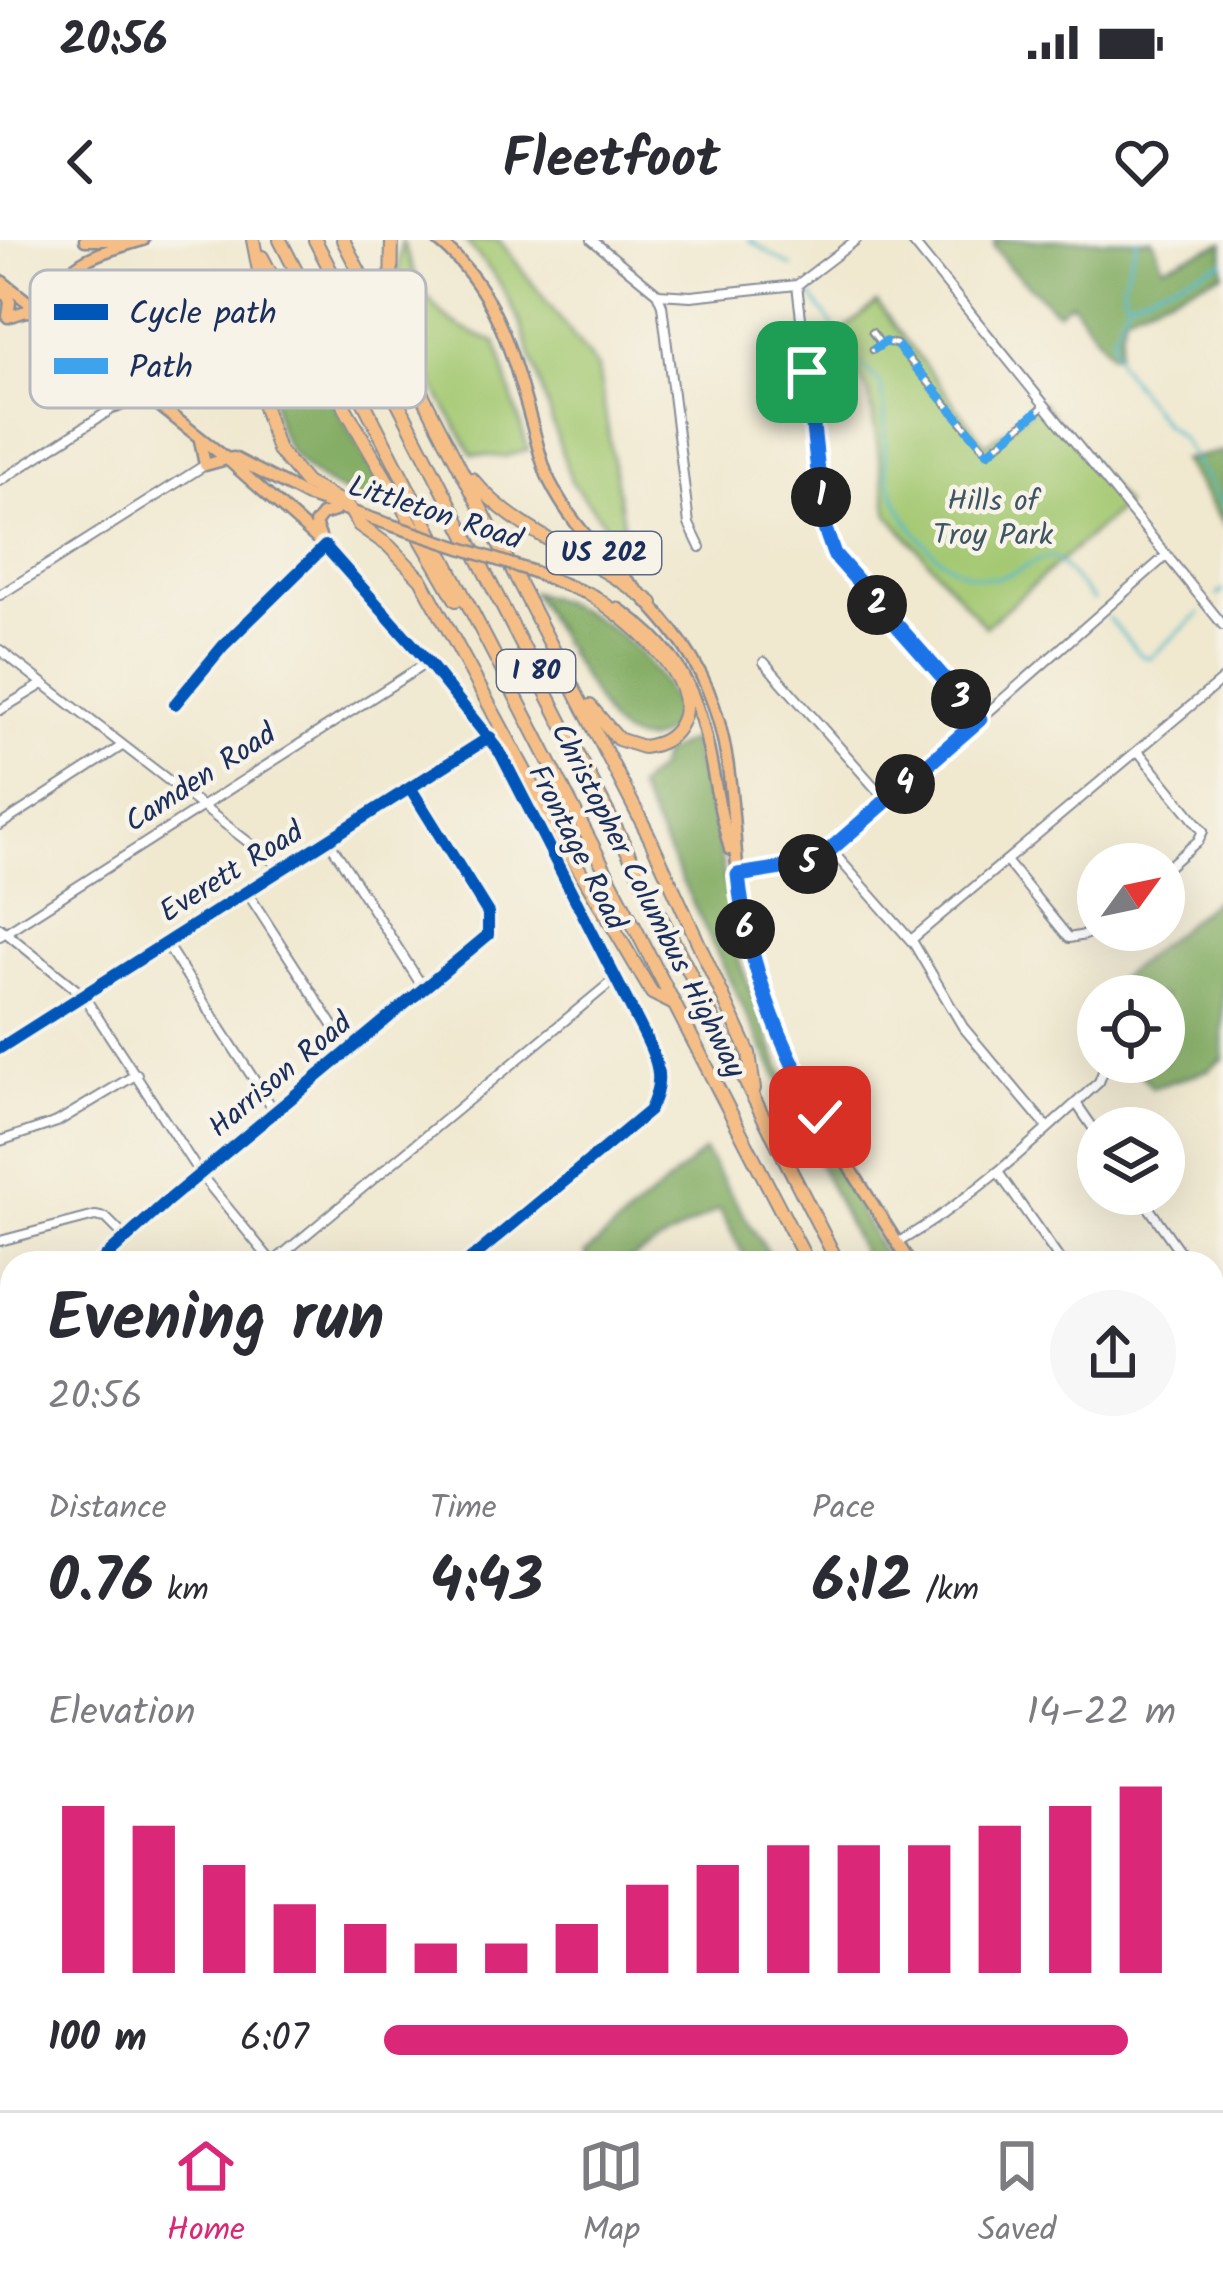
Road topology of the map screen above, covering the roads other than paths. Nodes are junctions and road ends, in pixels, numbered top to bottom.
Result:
1 (85, 240) edge
2 (125, 240) edge
3 (143, 240) edge
4 (253, 240) edge
5 (280, 240) edge
6 (315, 240) edge
7 (343, 240) edge
8 (392, 240) edge
9 (437, 240) edge
10 (592, 240) edge
11 (856, 240) edge
12 (910, 240) edge
13 (73, 270) edge
14 (259, 270) edge
15 (270, 270) edge
16 (295, 270) edge
17 (330, 270) edge
18 (358, 270) edge
19 (391, 270) edge
20 (0, 281) edge
21 (797, 285) junction
22 (657, 293) junction
23 (30, 304) edge
24 (4, 321) edge
25 (872, 332) dead end
26 (881, 344) junction
27 (873, 350) dead end
28 (426, 401) edge
29 (1044, 406) junction
30 (113, 408) edge
31 (164, 408) edge
32 (264, 408) edge
33 (346, 408) edge
34 (366, 408) edge
35 (401, 408) edge
36 (199, 436) junction
37 (227, 459) junction
38 (456, 459) junction
39 (205, 465) junction
40 (0, 481) edge
41 (348, 511) junction
42 (325, 546) junction
43 (700, 548) dead end
44 (1167, 555) junction
45 (522, 590) junction
46 (589, 594) junction
47 (0, 595) edge
48 (652, 603) junction
49 (1223, 626) edge
50 (0, 650) edge
51 (428, 662) junction
52 (764, 662) dead end
53 (497, 665) junction
54 (1223, 679) edge
55 (43, 684) junction
56 (175, 704) dead end
57 (0, 710) edge
58 (980, 719) junction
59 (490, 737) junction
60 (122, 746) junction
61 (1138, 751) junction
62 (411, 789) junction
63 (886, 800) junction
64 (202, 807) junction
65 (0, 824) edge
66 (328, 841) junction
67 (831, 850) junction
68 (1185, 852) edge
69 (1006, 861) junction
70 (283, 868) junction
71 (738, 875) junction
72 (247, 892) junction
73 (2, 932) edge
74 (1077, 936) edge
75 (911, 940) junction
76 (166, 944) junction
77 (616, 978) junction
78 (424, 988) junction
79 (83, 995) junction
80 (674, 1004) junction
81 (0, 1048) edge
82 (349, 1050) junction
83 (137, 1074) junction
84 (1098, 1083) edge
85 (756, 1102) junction
86 (1076, 1103) junction
87 (1079, 1107) edge
88 (275, 1112) junction
89 (1047, 1127) junction
90 (0, 1141) edge
91 (998, 1172) junction
92 (200, 1174) junction
93 (1154, 1215) edge
94 (0, 1240) edge
95 (128, 1240) junction
96 (897, 1243) junction
97 (114, 1251) edge
98 (263, 1251) edge
99 (287, 1251) edge
100 (486, 1251) edge
101 (802, 1251) edge
102 (832, 1251) edge
103 (902, 1251) edge
104 (1054, 1251) edge
105 (1179, 1251) edge

1 - 2 main road
3 - 13 main road
4 - 14 highway
4 - 15 highway
5 - 16 highway, Christopher Columbus Highway / I 80
6 - 17 highway, Christopher Columbus Highway / I 80
7 - 18 highway
8 - 19 highway
9 - 48 main road, Littleton Road / US 202
10 - 22 street
11 - 21 street
12 - 29 street
20 - 23 main road, Littleton Road / US 202
20 - 24 main road
21 - 22 street
21 - 58 street
22 - 43 street
25 - 26 street
26 - 27 street
26 - 29 street
28 - 38 highway
29 - 44 street
30 - 40 street
31 - 36 main road, Littleton Road / US 202
32 - 41 highway
33 - 53 highway
34 - 53 highway, Christopher Columbus Highway / I 80
35 - 85 highway, Christopher Columbus Highway / I 80
36 - 37 main road, Littleton Road / US 202
36 - 39 main road
37 - 39 main road
37 - 41 main road, Littleton Road / US 202
37 - 42 main road
38 - 45 highway
38 - 48 highway
39 - 47 street
41 - 42 main road
41 - 46 main road, Littleton Road / US 202, bridge
41 - 80 highway
42 - 51 street, Frontage Road
42 - 56 street
44 - 49 street
44 - 58 street
45 - 46 highway
45 - 85 highway
46 - 71 main road, Littleton Road / US 202
48 - 71 main road, Littleton Road / US 202
50 - 55 street
51 - 59 street, Frontage Road
51 - 64 street, Camden Road
52 - 63 street
53 - 80 highway, Christopher Columbus Highway / I 80
54 - 61 street
55 - 57 street
55 - 60 street
58 - 63 street
59 - 62 street, Everett Road
59 - 77 street, Frontage Road
60 - 64 street
60 - 65 street
61 - 68 street
61 - 69 street
62 - 66 street, Everett Road
62 - 78 street, Harrison Road
63 - 67 street
64 - 70 street
64 - 73 street, Camden Road
66 - 70 street, Everett Road
66 - 78 street
67 - 71 street
67 - 75 street
69 - 74 street
69 - 75 street
70 - 72 street, Everett Road
71 - 96 main road, Littleton Road / US 202
72 - 76 street, Everett Road
72 - 82 street
73 - 79 street
75 - 89 street
76 - 79 street, Everett Road
76 - 88 street
77 - 99 street
77 - 100 street, Frontage Road
78 - 82 street, Harrison Road
79 - 81 street, Everett Road
79 - 83 street
80 - 101 highway, Christopher Columbus Highway / I 80
82 - 88 street, Harrison Road
83 - 90 street
83 - 92 street
84 - 86 street
85 - 102 highway, Christopher Columbus Highway / I 80
86 - 87 street
86 - 89 street
88 - 92 street, Harrison Road
89 - 91 street
91 - 96 street
91 - 104 street
92 - 95 street, Harrison Road
92 - 98 street
93 - 105 street
94 - 95 street
95 - 97 street, Harrison Road
96 - 103 main road, Littleton Road / US 202

